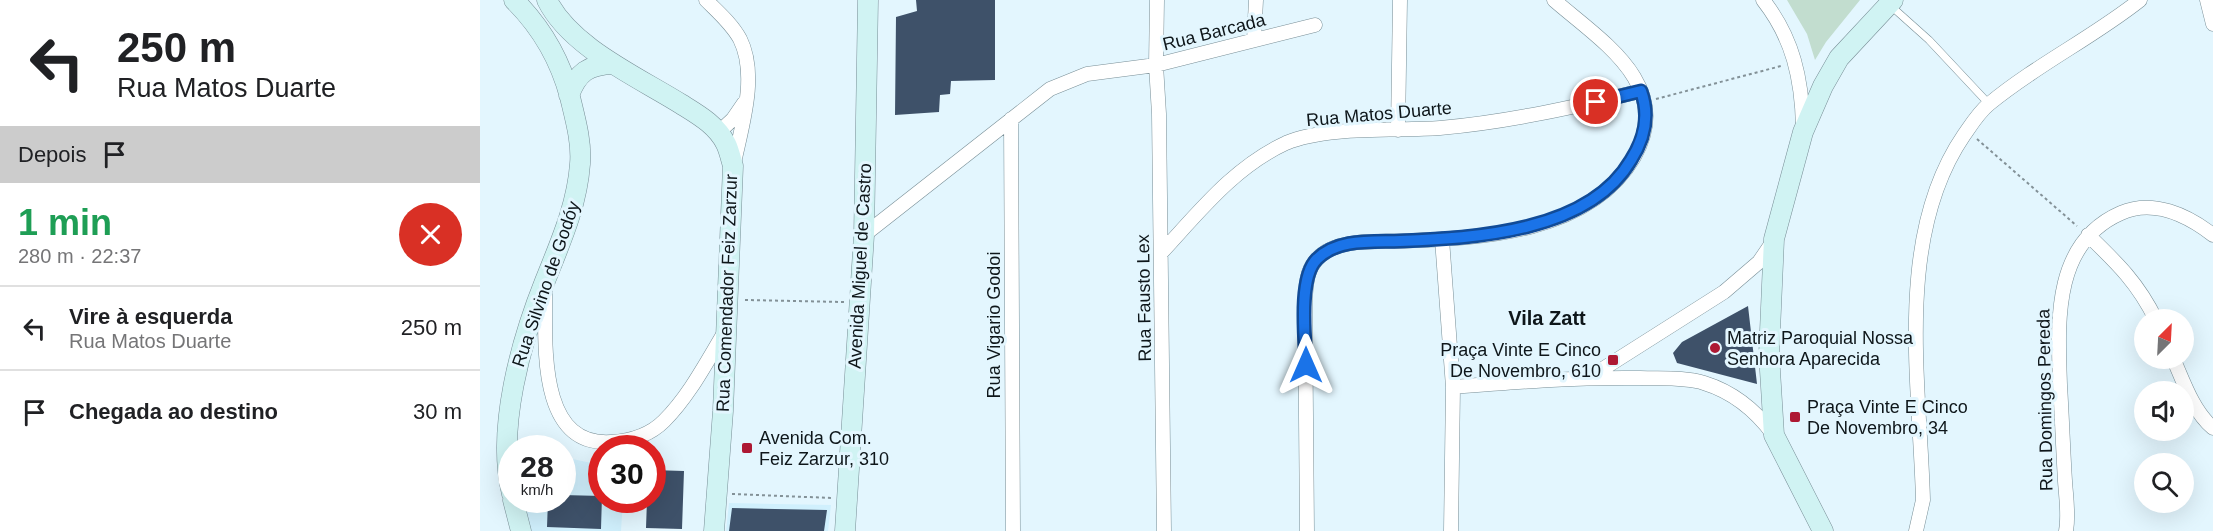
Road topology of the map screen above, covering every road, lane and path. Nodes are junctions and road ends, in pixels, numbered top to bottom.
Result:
1 (547, 0) edge
2 (706, 0) edge
3 (868, 0) edge
4 (1157, 0) edge
5 (1256, 0) edge
6 (1400, 0) edge
7 (1554, 0) edge
8 (1763, 0) edge
9 (2140, 0) edge
10 (2207, 0) edge
11 (1891, 2) edge
12 (521, 7) edge
13 (2213, 24) edge
14 (1315, 26) dead end
15 (1254, 40) junction
16 (1796, 62) junction
17 (613, 64) junction
18 (1156, 65) junction
19 (569, 95) junction
20 (748, 96) junction
21 (1643, 97) junction
22 (1989, 104) junction
23 (1011, 119) junction
24 (1398, 130) junction
25 (1967, 130) junction
26 (1803, 132) junction
27 (718, 133) junction
28 (733, 166) junction
29 (864, 235) junction
30 (2088, 235) junction
31 (2213, 236) edge
32 (1442, 239) junction
33 (1774, 239) junction
34 (1161, 253) junction
35 (545, 280) junction
36 (727, 299) junction
37 (860, 302) junction
38 (2151, 309) edge
39 (726, 330) junction
40 (2178, 369) edge
41 (1590, 377) junction
42 (1452, 387) junction
43 (2213, 428) edge
44 (509, 435) edge
45 (1774, 435) junction
46 (718, 493) junction
47 (848, 499) junction
48 (516, 513) edge
49 (521, 531) edge
50 (714, 531) edge
51 (845, 531) edge
52 (1013, 531) edge
53 (1164, 531) edge
54 (1306, 531) edge
55 (1451, 531) edge
56 (1823, 531) edge
57 (1916, 531) edge
58 (2066, 531) edge

1 - 17 main road, Rua Comendador Feiz Zarzur
2 - 20 street
3 - 29 main road, Avenida Miguel de Castro
4 - 18 street, Rua Fausto Lex
5 - 15 street
6 - 24 street
7 - 21 street
8 - 16 street
9 - 22 street
10 - 13 street
11 - 22 lane
11 - 26 main road
12 - 19 main road, Rua Silvino de Godóy
14 - 15 street, Rua Barcada
15 - 18 street, Rua Barcada
16 - 21 path
16 - 26 street
17 - 19 main road
17 - 27 main road, Rua Comendador Feiz Zarzur
18 - 23 street, Rua Barcada
18 - 34 street, Rua Fausto Lex
19 - 35 main road, Rua Silvino de Godóy
20 - 27 street
20 - 28 street
21 - 24 street, Rua Matos Duarte
21 - 32 street
22 - 25 street
23 - 29 street, Rua Barcada
23 - 52 street, Rua Vigario Godoi
24 - 34 street, Rua Matos Duarte
25 - 30 path
25 - 57 street
26 - 33 main road
27 - 28 main road, Rua Comendador Feiz Zarzur
28 - 36 main road, Rua Comendador Feiz Zarzur
29 - 37 main road, Avenida Miguel de Castro
30 - 31 street, Rua Domingos Pereda
30 - 38 street
30 - 58 street, Rua Domingos Pereda
32 - 42 street
32 - 54 street
33 - 41 street
33 - 45 main road
34 - 53 street, Rua Fausto Lex
35 - 39 street
35 - 44 main road, Rua Silvino de Godóy
36 - 37 path
36 - 39 main road, Rua Comendador Feiz Zarzur
37 - 47 main road, Avenida Miguel de Castro
39 - 46 main road, Rua Comendador Feiz Zarzur
40 - 43 street
41 - 42 street
41 - 45 street
42 - 55 street
45 - 56 main road
46 - 47 path
46 - 50 main road, Rua Comendador Feiz Zarzur
47 - 51 main road, Avenida Miguel de Castro
48 - 49 main road

